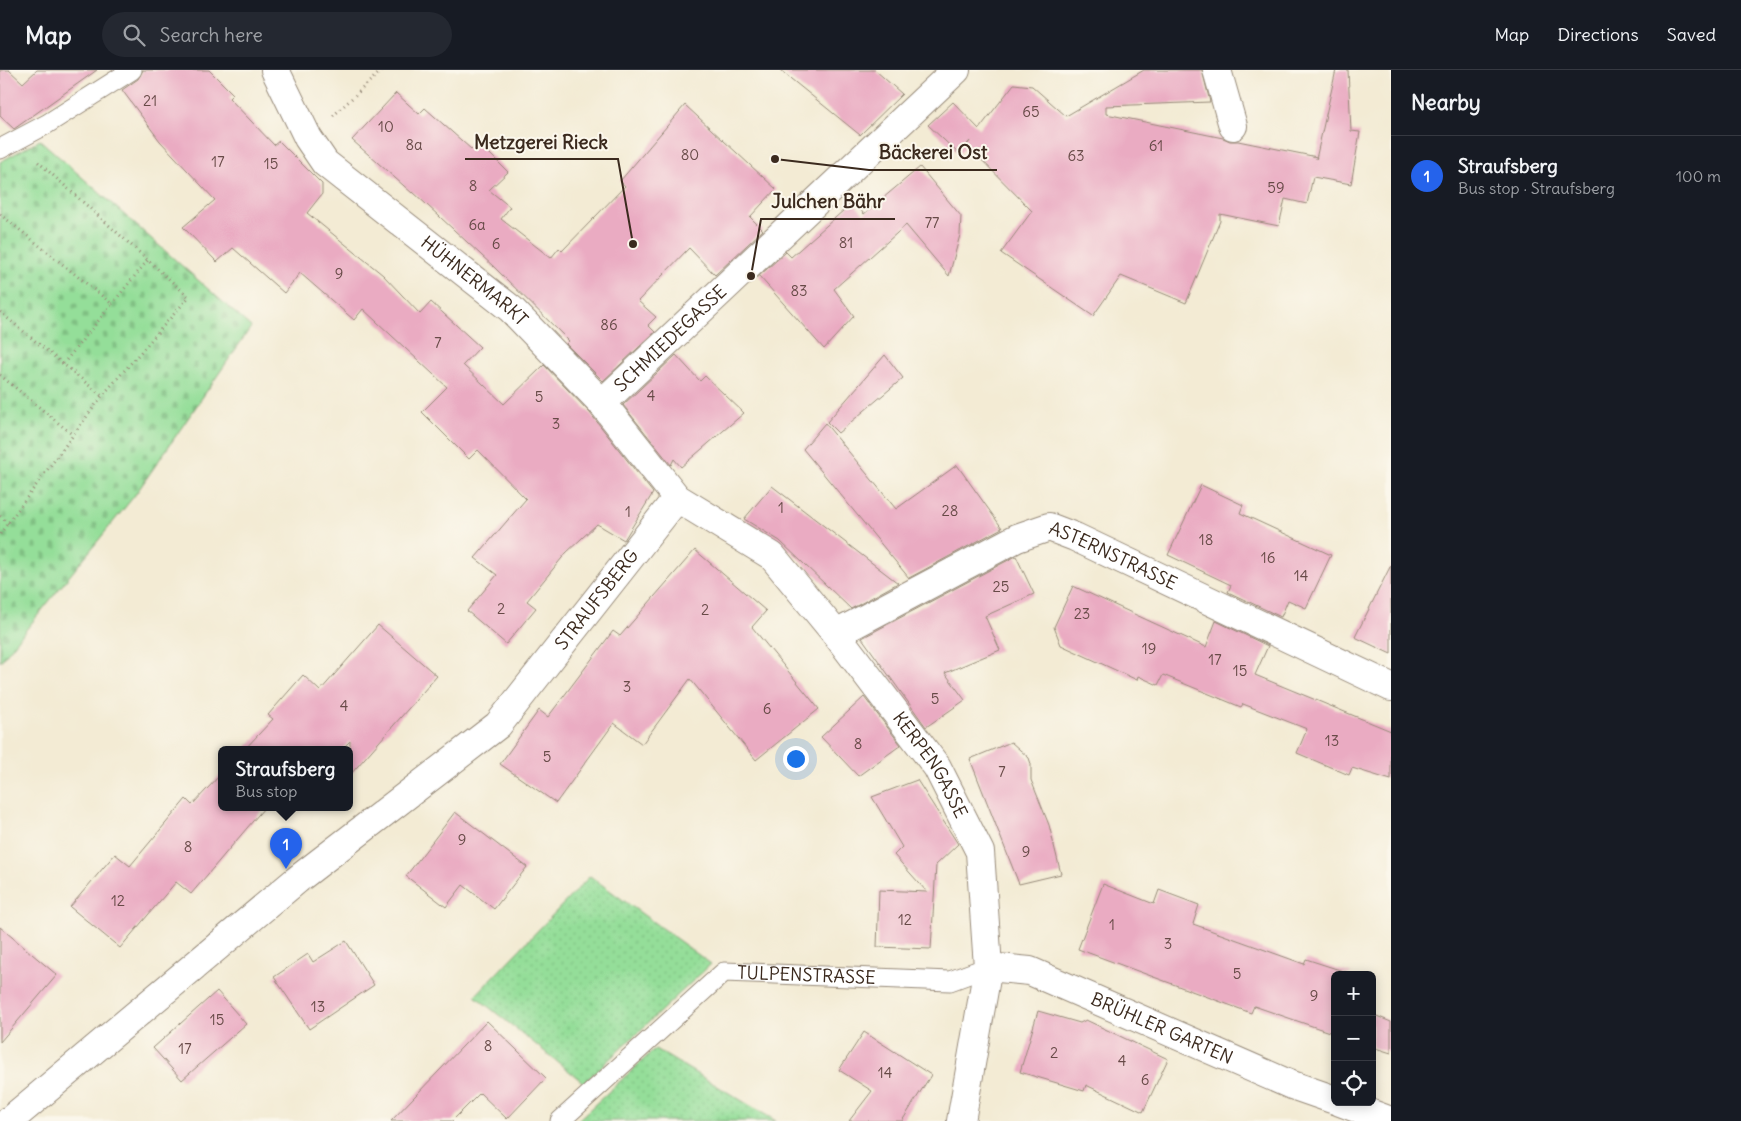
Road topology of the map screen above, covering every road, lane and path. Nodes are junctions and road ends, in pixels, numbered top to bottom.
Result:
1 (132, 70) edge
2 (275, 70) edge
3 (382, 70) edge
4 (956, 70) edge
5 (1217, 70) edge
6 (1233, 126) dead end
7 (308, 138) junction
8 (0, 149) edge
9 (34, 158) dead end
10 (0, 214) edge
11 (148, 260) junction
12 (112, 304) junction
13 (0, 312) edge
14 (63, 364) junction
15 (0, 375) edge
16 (102, 396) junction
17 (602, 403) junction
18 (73, 435) junction
19 (677, 498) junction
20 (0, 516) edge
21 (9, 524) junction
22 (0, 534) edge
23 (836, 634) junction
24 (1391, 687) edge
25 (988, 967) junction
26 (1331, 1099) edge
27 (1351, 1106) edge
28 (8, 1121) edge
29 (560, 1121) edge
30 (961, 1121) edge
31 (1391, 1121) edge

1 - 8 lane
2 - 7 street, HÜHNERMARKT
3 - 7 path
4 - 17 street, SCHMIEDEGASSE
5 - 6 street
7 - 17 street, HÜHNERMARKT
9 - 11 path
10 - 12 path
11 - 12 path
11 - 16 path
12 - 14 path
13 - 14 path
14 - 16 path
15 - 18 path
16 - 18 path
17 - 19 street, HÜHNERMARKT
18 - 21 path
19 - 23 street, KERPENGASSE
19 - 28 street, STRAUFSBERG
20 - 21 path
21 - 22 path
23 - 24 street, ASTERNSTRASSE
23 - 25 street, KERPENGASSE
25 - 26 street, BRÜHLER GARTEN
25 - 29 lane, TULPENSTRASSE
25 - 30 street, KERPENGASSE
27 - 31 street

